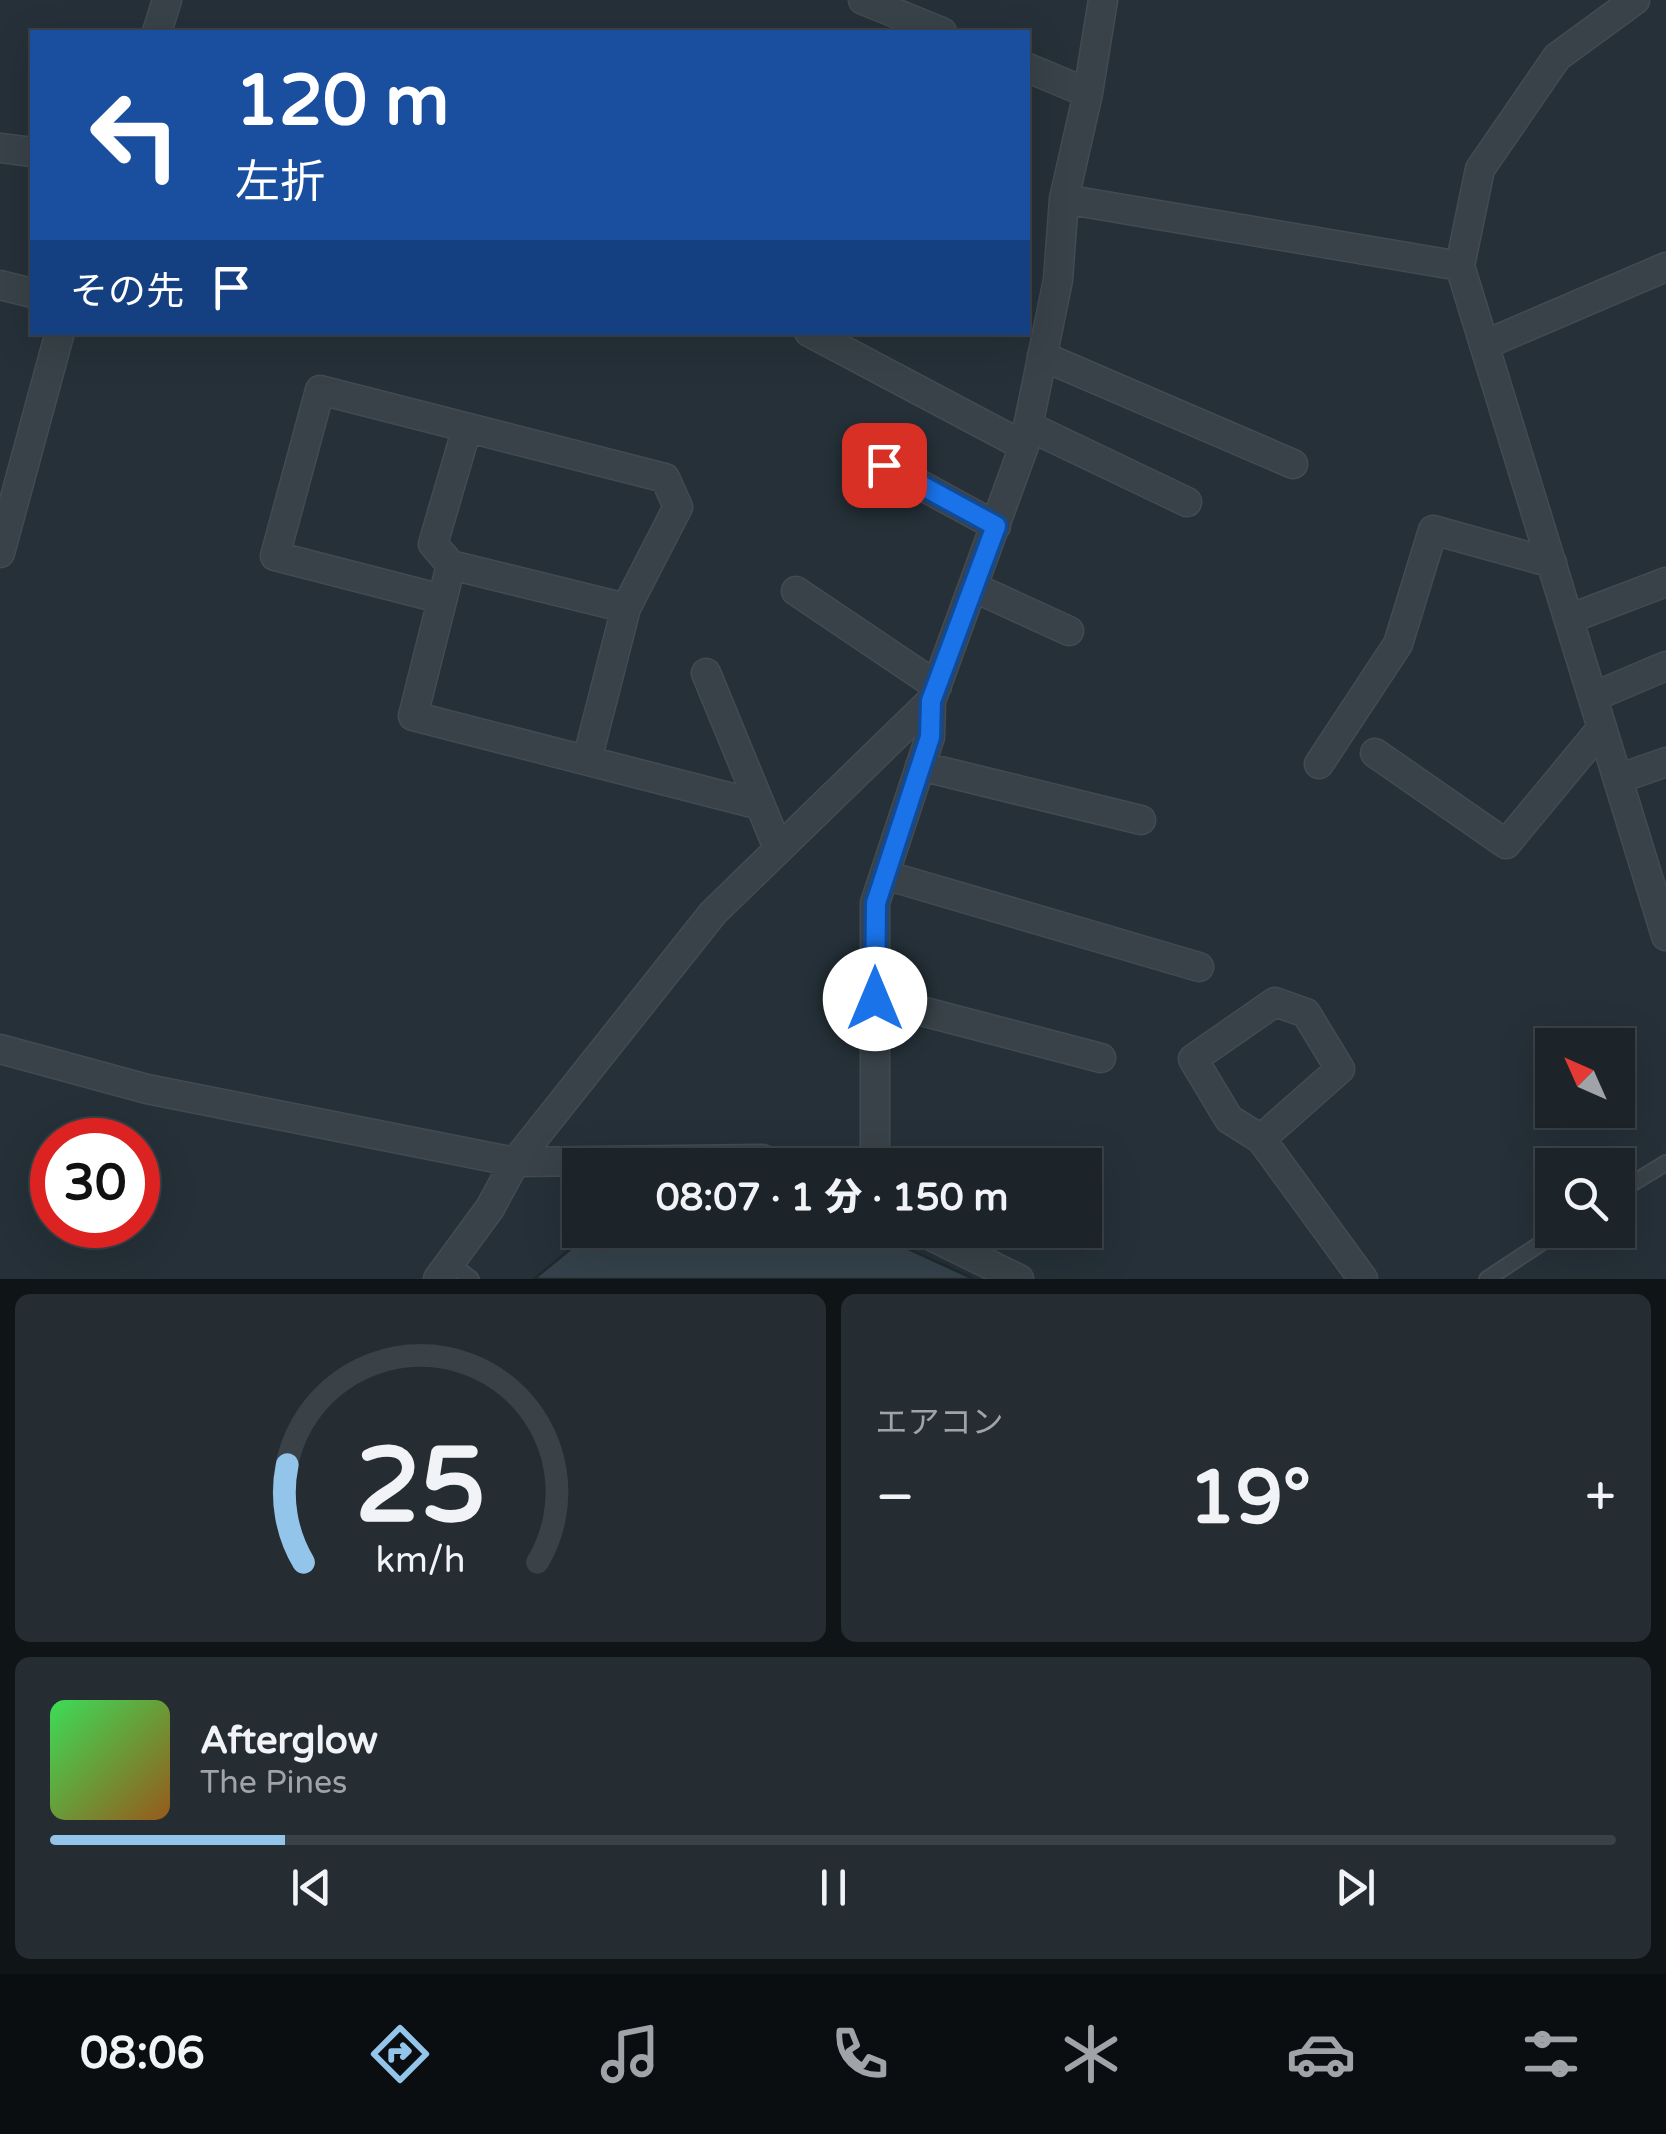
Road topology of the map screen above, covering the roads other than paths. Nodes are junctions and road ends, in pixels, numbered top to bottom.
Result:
1 (167, 0) edge
2 (863, 0) edge
3 (1103, 0) edge
4 (1635, 0) edge
5 (158, 30) edge
6 (937, 30) edge
7 (1030, 69) edge
8 (1088, 93) junction
9 (0, 148) edge
10 (30, 152) edge
11 (1064, 199) junction
12 (1460, 266) junction
13 (1666, 267) edge
14 (0, 285) edge
15 (30, 292) edge
16 (59, 335) edge
17 (816, 335) edge
18 (1484, 345) junction
19 (1042, 356) junction
20 (467, 428) junction
21 (1026, 436) junction
22 (1293, 464) dead end
23 (884, 465) dead end
24 (7, 501) edge
25 (1187, 502) dead end
26 (996, 526) junction
27 (0, 553) edge
28 (1552, 563) junction
29 (451, 565) junction
30 (1666, 582) edge
31 (973, 587) junction
32 (796, 591) dead end
33 (442, 599) junction
34 (626, 608) junction
35 (1569, 619) junction
36 (1070, 630) dead end
37 (1666, 666) edge
38 (706, 673) dead end
39 (934, 693) junction
40 (1592, 697) junction
41 (1602, 728) junction
42 (1375, 753) dead end
43 (586, 760) junction
44 (1666, 762) edge
45 (1319, 764) dead end
46 (920, 766) junction
47 (1618, 778) junction
48 (760, 805) junction
49 (1141, 820) dead end
50 (778, 848) junction
51 (885, 875) junction
52 (1666, 936) edge
53 (1199, 967) dead end
54 (875, 999) junction
55 (0, 1049) edge
56 (1101, 1058) dead end
57 (1262, 1139) junction
58 (875, 1148) edge
59 (562, 1161) edge
60 (516, 1162) junction
61 (1666, 1163) edge
62 (1635, 1182) edge
63 (1535, 1247) edge
64 (956, 1248) edge
65 (453, 1274) edge
66 (1019, 1279) edge
67 (1363, 1279) edge
68 (1487, 1279) edge

1 - 5 street
2 - 6 street
3 - 8 street
4 - 12 street
7 - 8 street
8 - 11 street
9 - 10 street
11 - 12 street
11 - 19 street
12 - 18 street
13 - 18 street
14 - 15 street
16 - 24 street
17 - 21 street
18 - 28 street
19 - 21 street
19 - 22 street
20 - 29 street
20 - 33 street
20 - 34 street
21 - 25 street
21 - 26 street
23 - 26 street
24 - 27 street
26 - 31 street
28 - 35 street
28 - 45 street
29 - 33 street
29 - 34 street
30 - 35 street
31 - 36 street
31 - 39 street
32 - 39 street
33 - 43 street
34 - 43 street
35 - 40 street
37 - 40 street
38 - 48 street
39 - 46 street
39 - 50 street
40 - 41 street
41 - 42 street
41 - 47 street
43 - 48 street
44 - 47 street
46 - 49 street
46 - 51 street
47 - 52 street
48 - 50 street
50 - 60 street
51 - 53 street
51 - 54 street
54 - 56 street
54 - 58 street
55 - 60 street
57 - 57 street
57 - 67 street
59 - 60 street
60 - 65 street
61 - 62 lane
63 - 68 lane
64 - 66 street

